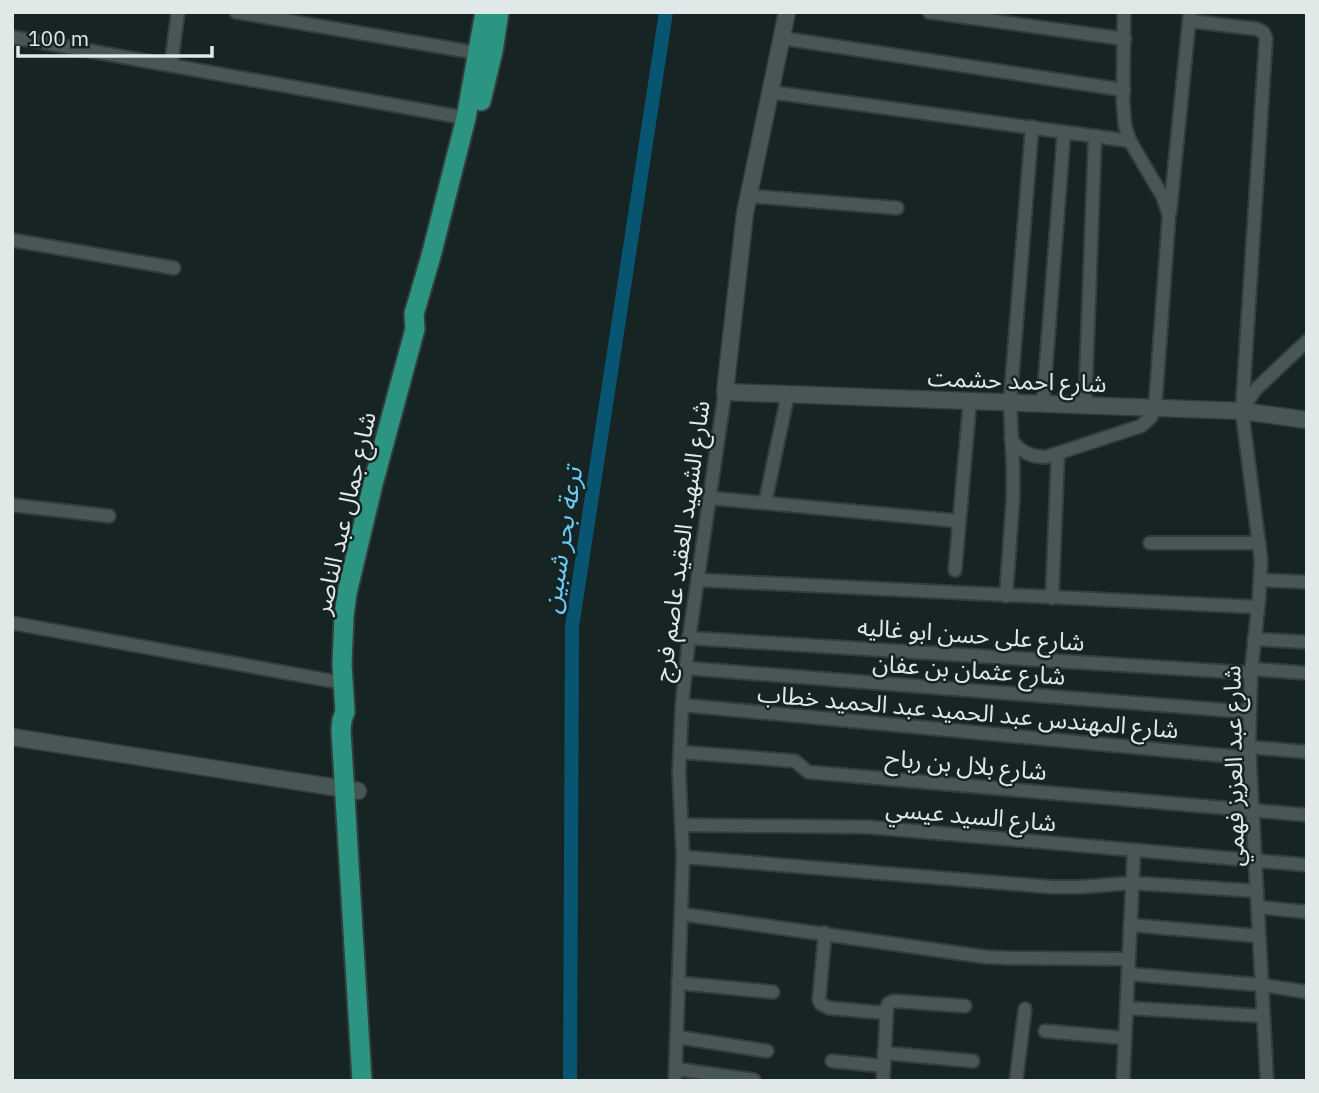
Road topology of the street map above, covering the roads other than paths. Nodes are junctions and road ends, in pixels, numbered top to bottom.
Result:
1 (178, 12) edge
2 (236, 12) edge
3 (485, 12) edge
4 (499, 12) edge
5 (787, 12) edge
6 (929, 12) edge
7 (1124, 12) edge
8 (1190, 17) edge
9 (12, 37) edge
10 (781, 38) junction
11 (1125, 39) junction
12 (478, 53) junction
13 (171, 65) junction
14 (1124, 90) junction
15 (770, 92) junction
16 (466, 118) junction
17 (1032, 127) junction
18 (1064, 132) junction
19 (1095, 136) junction
20 (1130, 141) junction
21 (749, 196) junction
22 (897, 208) dead end
23 (1169, 216) junction
24 (12, 240) edge
25 (174, 268) dead end
26 (415, 329) junction
27 (1307, 341) edge
28 (725, 392) junction
29 (789, 394) junction
30 (970, 401) junction
31 (1010, 402) junction
32 (1043, 404) junction
33 (1085, 405) junction
34 (1155, 408) junction
35 (1242, 411) junction
36 (1307, 420) edge
37 (1011, 439) junction
38 (1058, 453) junction
39 (710, 498) junction
40 (765, 503) junction
41 (12, 505) edge
42 (109, 516) dead end
43 (959, 521) junction
44 (1150, 543) dead end
45 (1259, 544) junction
46 (955, 570) dead end
47 (698, 580) junction
48 (1260, 580) junction
49 (1307, 582) edge
50 (1006, 596) junction
51 (1052, 597) junction
52 (1257, 607) junction
53 (12, 623) edge
54 (689, 638) junction
55 (1254, 639) junction
56 (1307, 642) edge
57 (685, 668) junction
58 (1251, 671) junction
59 (1307, 673) edge
60 (343, 683) junction
61 (682, 705) junction
62 (1250, 712) junction
63 (12, 737) edge
64 (680, 752) junction
65 (1307, 752) edge
66 (1249, 753) junction
67 (352, 790) junction
68 (1252, 809) junction
69 (1307, 815) edge
70 (682, 825) junction
71 (1134, 850) junction
72 (683, 857) junction
73 (1255, 860) junction
74 (1307, 865) edge
75 (1132, 883) junction
76 (1256, 891) junction
77 (1258, 907) junction
78 (1307, 912) edge
79 (681, 914) junction
80 (1130, 925) junction
81 (825, 933) junction
82 (1259, 936) junction
83 (1129, 959) junction
84 (1128, 974) junction
85 (678, 983) junction
86 (1262, 985) junction
87 (773, 992) dead end
88 (1307, 992) edge
89 (965, 1006) dead end
90 (1025, 1009) dead end
91 (1127, 1009) junction
92 (886, 1013) junction
93 (1263, 1016) junction
94 (1045, 1031) dead end
95 (677, 1037) junction
96 (1125, 1038) junction
97 (767, 1051) dead end
98 (884, 1059) junction
99 (832, 1061) dead end
100 (973, 1061) dead end
101 (676, 1075) edge
102 (754, 1080) edge
103 (362, 1081) edge
104 (374, 1081) edge
105 (883, 1081) edge
106 (1016, 1081) edge
107 (1123, 1081) edge
108 (1267, 1081) edge

1 - 13 street
2 - 12 street
3 - 12 main road, شارع جمال عبد الناصر
4 - 26 main road, شارع جمال عبد الناصر
5 - 10 street, شارع الشهيد العقيد عاصم فرج
6 - 11 street
7 - 11 street
8 - 23 street
8 - 35 street, شارع عبد العزيز فهمي
9 - 13 street
10 - 14 street
10 - 15 street, شارع الشهيد العقيد عاصم فرج
11 - 14 street
12 - 16 main road, شارع جمال عبد الناصر
13 - 16 street
14 - 20 street
15 - 17 street
15 - 21 street, شارع الشهيد العقيد عاصم فرج
16 - 26 main road, شارع جمال عبد الناصر
17 - 18 street
17 - 31 street
18 - 19 street
18 - 32 street
19 - 20 street
19 - 33 street
20 - 23 street
21 - 22 street
21 - 28 street, شارع الشهيد العقيد عاصم فرج
23 - 34 street
24 - 25 street
26 - 60 main road, شارع جمال عبد الناصر
27 - 35 street
28 - 29 street, شارع احمد حشمت
28 - 39 street, شارع الشهيد العقيد عاصم فرج
29 - 30 street, شارع احمد حشمت
29 - 40 street
30 - 31 street, شارع احمد حشمت
30 - 43 street
31 - 32 street, شارع احمد حشمت
31 - 37 street
32 - 33 street, شارع احمد حشمت
33 - 34 street, شارع احمد حشمت
34 - 35 street, شارع احمد حشمت
34 - 38 street
35 - 36 street, شارع احمد حشمت
35 - 45 street, شارع عبد العزيز فهمي
37 - 38 street
37 - 50 street
38 - 51 street
39 - 40 street
39 - 47 street, شارع الشهيد العقيد عاصم فرج
40 - 43 street
41 - 42 street
43 - 46 street
44 - 45 street
45 - 48 street, شارع عبد العزيز فهمي
47 - 50 street
47 - 54 street, شارع الشهيد العقيد عاصم فرج
48 - 49 street
48 - 52 street, شارع عبد العزيز فهمي
50 - 51 street
51 - 52 street
52 - 55 street, شارع عبد العزيز فهمي
53 - 60 street
54 - 57 street, شارع الشهيد العقيد عاصم فرج
54 - 58 street, شارع على حسن ابو غاليه
55 - 56 street
55 - 58 street, شارع عبد العزيز فهمي
57 - 61 street, شارع الشهيد العقيد عاصم فرج
57 - 62 street, شارع عثمان بن عفان
58 - 59 street, شارع على حسن ابو غاليه
58 - 62 street, شارع عبد العزيز فهمي
60 - 67 main road, شارع جمال عبد الناصر
61 - 64 street, شارع الشهيد العقيد عاصم فرج
61 - 66 street, شارع المهندس عبد الحميد عبد الحميد خطاب
62 - 66 street, شارع عبد العزيز فهمي
63 - 67 street
64 - 68 street, شارع بلال بن رباح
64 - 70 street, شارع الشهيد العقيد عاصم فرج
65 - 66 street, شارع المهندس عبد الحميد عبد الحميد خطاب
66 - 68 street, شارع عبد العزيز فهمي
67 - 103 main road, شارع جمال عبد الناصر
67 - 104 main road, شارع جمال عبد الناصر
68 - 69 street, شارع بلال بن رباح
68 - 73 street, شارع عبد العزيز فهمي
70 - 71 street, شارع السيد عيسي
70 - 72 street, شارع الشهيد العقيد عاصم فرج
71 - 73 street, شارع السيد عيسي
71 - 75 street
72 - 75 street
72 - 79 street, شارع الشهيد العقيد عاصم فرج
73 - 74 street, شارع السيد عيسي
73 - 76 street, شارع عبد العزيز فهمي
75 - 76 street
75 - 80 street
76 - 77 street, شارع عبد العزيز فهمي
77 - 78 street
77 - 82 street, شارع عبد العزيز فهمي
79 - 81 street
79 - 85 street, شارع الشهيد العقيد عاصم فرج
80 - 82 street
80 - 83 street
81 - 83 street
81 - 92 street
82 - 86 street, شارع عبد العزيز فهمي
83 - 84 street
84 - 86 street
84 - 91 street
85 - 87 street
85 - 95 street, شارع الشهيد العقيد عاصم فرج
86 - 88 street
86 - 93 street, شارع عبد العزيز فهمي
89 - 92 street
90 - 106 street
91 - 93 street
91 - 96 street
92 - 98 street
93 - 108 street, شارع عبد العزيز فهمي
94 - 96 street
95 - 97 street
95 - 101 street, شارع الشهيد العقيد عاصم فرج
96 - 107 street
98 - 99 street
98 - 100 street
98 - 105 street
101 - 102 street

